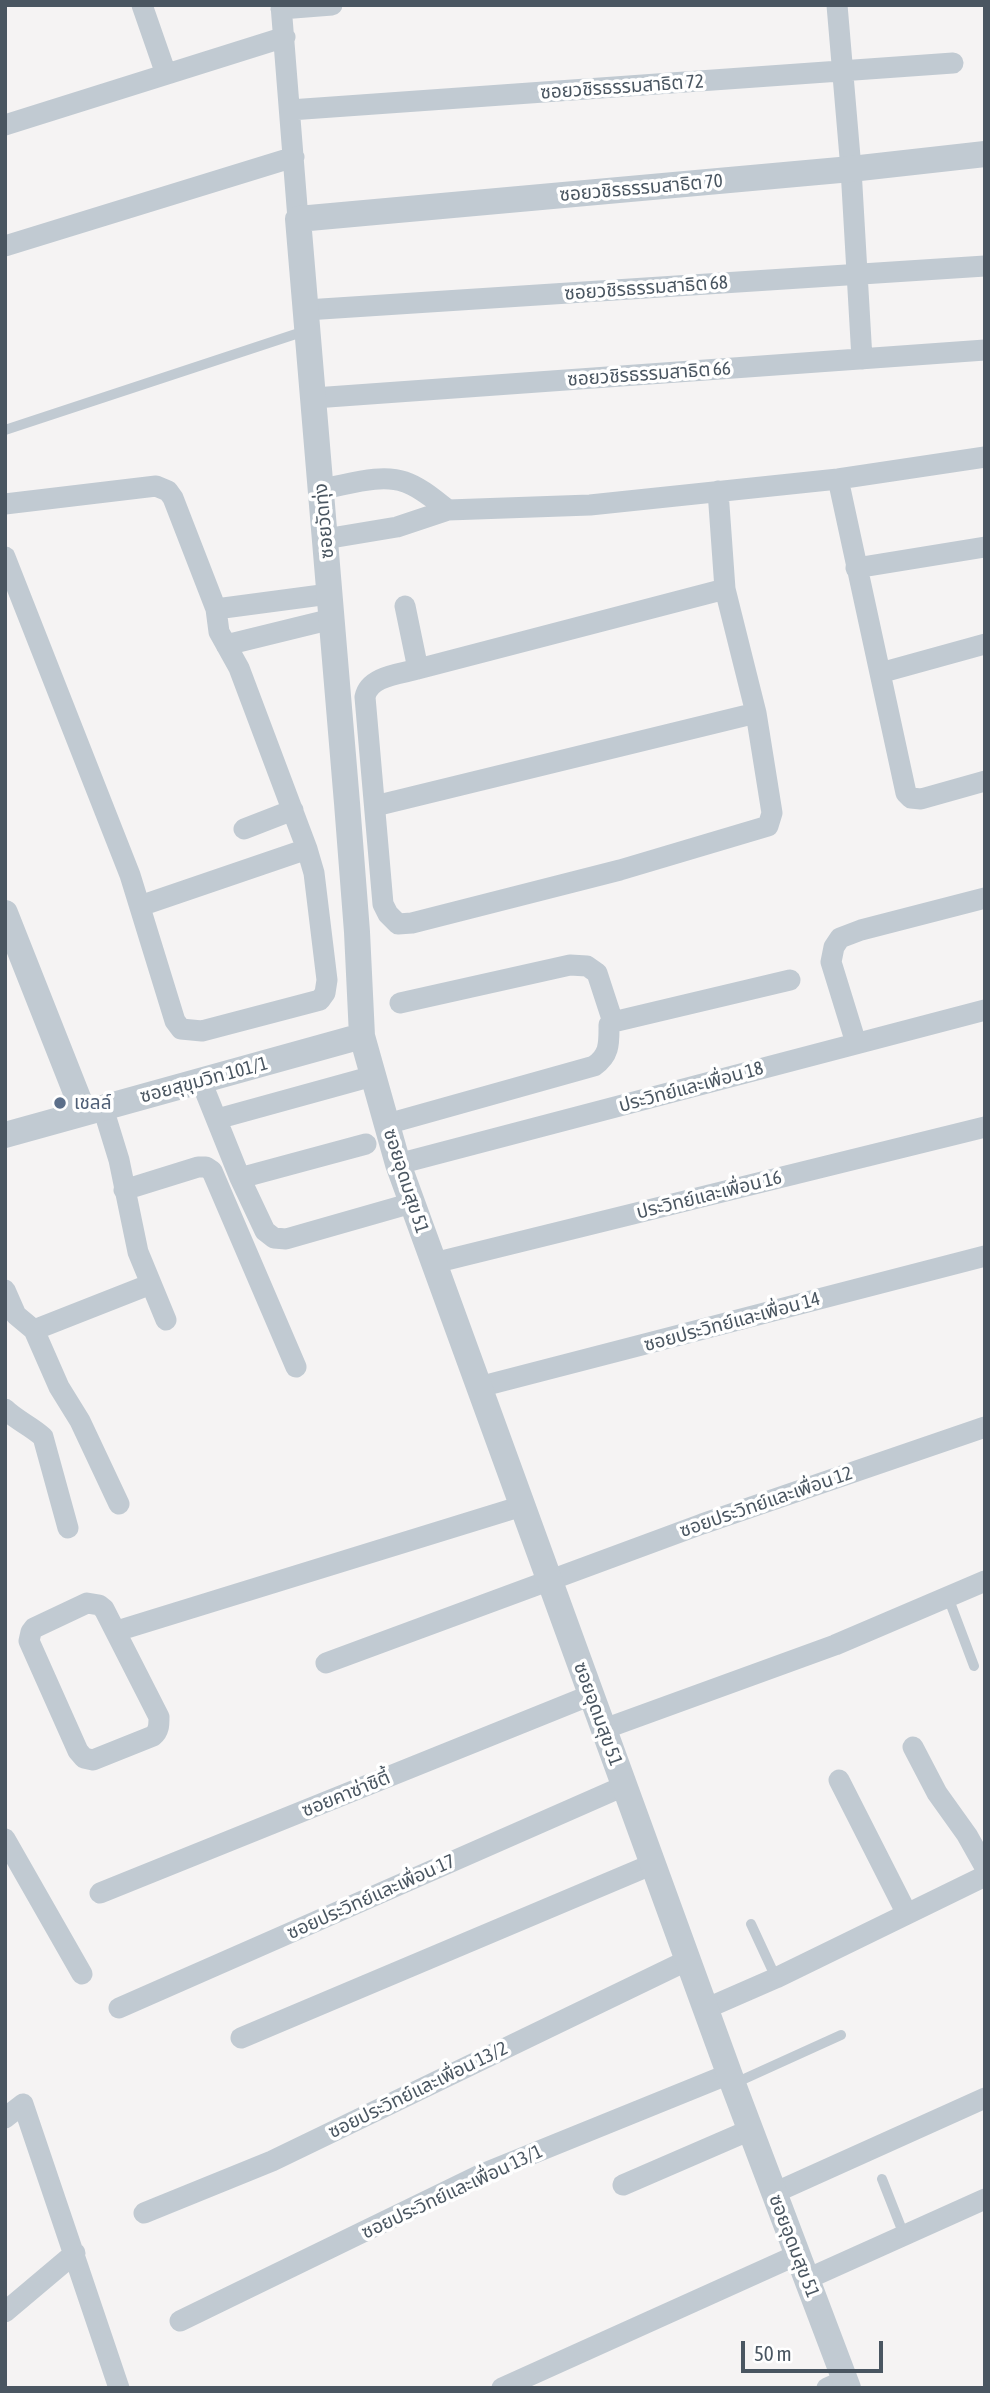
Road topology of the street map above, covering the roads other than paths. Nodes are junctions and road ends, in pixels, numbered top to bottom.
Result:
1 (142, 5) edge
2 (332, 5) edge
3 (837, 5) edge
4 (281, 7) edge
5 (285, 37) junction
6 (953, 63) dead end
7 (843, 71) junction
8 (166, 74) junction
9 (290, 110) junction
10 (5, 125) edge
11 (985, 154) edge
12 (294, 157) junction
13 (851, 169) junction
14 (298, 219) junction
15 (5, 246) edge
16 (985, 266) edge
17 (857, 274) junction
18 (307, 320) junction
19 (985, 351) edge
20 (862, 359) junction
21 (314, 398) junction
22 (5, 430) edge
23 (985, 457) edge
24 (838, 479) junction
25 (321, 489) junction
26 (718, 491) junction
27 (5, 504) edge
28 (447, 510) junction
29 (325, 539) junction
30 (985, 547) edge
31 (5, 558) edge
32 (856, 568) junction
33 (725, 589) junction
34 (331, 606) junction
35 (405, 606) dead end
36 (216, 609) junction
37 (985, 644) edge
38 (226, 645) junction
39 (418, 669) junction
40 (880, 673) junction
41 (756, 713) junction
42 (985, 780) edge
43 (375, 806) junction
44 (293, 810) junction
45 (244, 829) dead end
46 (307, 849) junction
47 (985, 898) edge
48 (140, 906) junction
49 (5, 913) edge
50 (790, 980) dead end
51 (400, 1003) dead end
52 (985, 1010) edge
53 (612, 1022) junction
54 (362, 1036) junction
55 (856, 1043) junction
56 (373, 1076) junction
57 (201, 1081) junction
58 (93, 1110) junction
59 (217, 1119) junction
60 (387, 1124) junction
61 (985, 1127) edge
62 (5, 1135) edge
63 (366, 1144) dead end
64 (398, 1164) junction
65 (240, 1178) junction
66 (124, 1190) junction
67 (412, 1203) junction
68 (985, 1256) edge
69 (434, 1263) junction
70 (151, 1284) junction
71 (5, 1290) edge
72 (166, 1320) dead end
73 (34, 1330) junction
74 (296, 1367) dead end
75 (479, 1387) junction
76 (5, 1409) edge
77 (985, 1427) edge
78 (119, 1504) dead end
79 (522, 1506) junction
80 (68, 1528) dead end
81 (550, 1581) junction
82 (985, 1581) edge
83 (948, 1597) junction
84 (117, 1631) junction
85 (326, 1663) dead end
86 (974, 1666) dead end
87 (591, 1695) junction
88 (604, 1729) junction
89 (913, 1747) dead end
90 (839, 1780) dead end
91 (624, 1786) junction
92 (5, 1839) edge
93 (653, 1864) junction
94 (985, 1867) edge
95 (985, 1876) edge
96 (100, 1894) dead end
97 (907, 1914) junction
98 (751, 1924) dead end
99 (688, 1960) junction
100 (82, 1974) dead end
101 (776, 1978) junction
102 (119, 2008) dead end
103 (705, 2010) junction
104 (841, 2035) dead end
105 (241, 2038) dead end
106 (731, 2079) junction
107 (985, 2098) edge
108 (5, 2118) edge
109 (750, 2130) junction
110 (882, 2179) dead end
111 (623, 2185) dead end
112 (774, 2193) junction
113 (985, 2199) edge
114 (144, 2213) dead end
115 (904, 2235) junction
116 (75, 2253) junction
117 (797, 2255) junction
118 (807, 2279) junction
119 (5, 2312) edge
120 (180, 2321) dead end
121 (840, 2385) edge
122 (119, 2388) edge
123 (502, 2388) edge

1 - 8 street
2 - 4 street
3 - 7 street
4 - 5 street, ซอยวัดทุ่ง
5 - 8 street
5 - 9 street, ซอยวัดทุ่ง
6 - 7 street, ซอยวชิรธรรมสาธิต 72
7 - 9 street, ซอยวชิรธรรมสาธิต 72
7 - 13 street
8 - 10 street
9 - 12 street, ซอยวัดทุ่ง
11 - 13 street, ซอยวชิรธรรมสาธิต 70
12 - 14 street, ซอยวัดทุ่ง
12 - 15 street
13 - 14 street, ซอยวชิรธรรมสาธิต 70
13 - 17 street
14 - 18 street, ซอยวัดทุ่ง
16 - 17 street, ซอยวชิรธรรมสาธิต 68
17 - 18 street, ซอยวชิรธรรมสาธิต 68
17 - 20 street
18 - 21 street, ซอยวัดทุ่ง
18 - 22 lane
19 - 20 street, ซอยวชิรธรรมสาธิต 66
20 - 21 street, ซอยวชิรธรรมสาธิต 66
21 - 25 street, ซอยวัดทุ่ง
23 - 24 street
24 - 26 street
24 - 32 street
25 - 28 street
25 - 29 street, ซอยวัดทุ่ง
26 - 28 street
26 - 33 street
27 - 36 street
28 - 29 street
29 - 34 street, ซอยวัดทุ่ง
30 - 32 street
31 - 48 street
32 - 40 street
33 - 39 street
33 - 41 street
34 - 36 street
34 - 38 street
34 - 54 street, ซอยวัดทุ่ง
35 - 39 street
36 - 38 street
37 - 40 street
38 - 44 street
39 - 43 street
40 - 42 street
41 - 43 street
41 - 43 street
44 - 45 street
44 - 46 street
46 - 48 street
46 - 48 street
47 - 55 street
49 - 58 street
50 - 53 street
51 - 53 street
52 - 55 street, ประวิทย์และเพื่อน 18
53 - 60 street
54 - 56 street, ซอยอุดมสุข 51
54 - 57 street, ซอยสุขุมวิท 101/1
55 - 64 street, ประวิทย์และเพื่อน 18
56 - 59 street
56 - 60 street, ซอยอุดมสุข 51
57 - 58 street, ซอยสุขุมวิท 101/1
57 - 59 street
58 - 62 street, ซอยสุขุมวิท 101/1
58 - 66 street
59 - 65 street
60 - 64 street, ซอยอุดมสุข 51
61 - 69 street, ประวิทย์และเพื่อน 16
63 - 65 street
64 - 67 street, ซอยอุดมสุข 51
65 - 67 street
66 - 70 street
66 - 74 street
67 - 69 street, ซอยอุดมสุข 51
68 - 75 street, ซอยประวิทย์และเพื่อน 14
69 - 75 street, ซอยอุดมสุข 51
70 - 72 street
70 - 73 street
71 - 73 street
73 - 78 street
75 - 79 street, ซอยอุดมสุข 51
76 - 80 street
77 - 81 street, ซอยประวิทย์และเพื่อน 12
79 - 81 street, ซอยอุดมสุข 51
79 - 84 street
81 - 85 street, ซอยประวิทย์และเพื่อน 12
81 - 87 street, ซอยอุดมสุข 51
82 - 83 street
83 - 86 lane
83 - 88 street
84 - 84 street
87 - 88 street, ซอยอุดมสุข 51
87 - 96 street, ซอยคาซ่าซิตี้
88 - 91 street, ซอยอุดมสุข 51
89 - 94 street
90 - 97 street
91 - 93 street, ซอยอุดมสุข 51
91 - 102 street, ซอยประวิทย์และเพื่อน 17
92 - 100 street
93 - 99 street, ซอยอุดมสุข 51
93 - 105 street
95 - 97 street
97 - 101 street
98 - 101 lane
99 - 103 street, ซอยอุดมสุข 51
99 - 114 street, ซอยประวิทย์และเพื่อน 13/2
101 - 103 street
103 - 106 street, ซอยอุดมสุข 51
104 - 106 lane
106 - 109 street, ซอยอุดมสุข 51
106 - 120 street, ซอยประวิทย์และเพื่อน 13/1
107 - 112 street
108 - 116 street
109 - 111 street
109 - 112 street, ซอยอุดมสุข 51
110 - 115 lane
112 - 117 street, ซอยอุดมสุข 51
113 - 115 street
115 - 118 street
116 - 119 street
116 - 122 street
117 - 118 street, ซอยอุดมสุข 51
117 - 123 street
118 - 121 street, ซอยอุดมสุข 51

